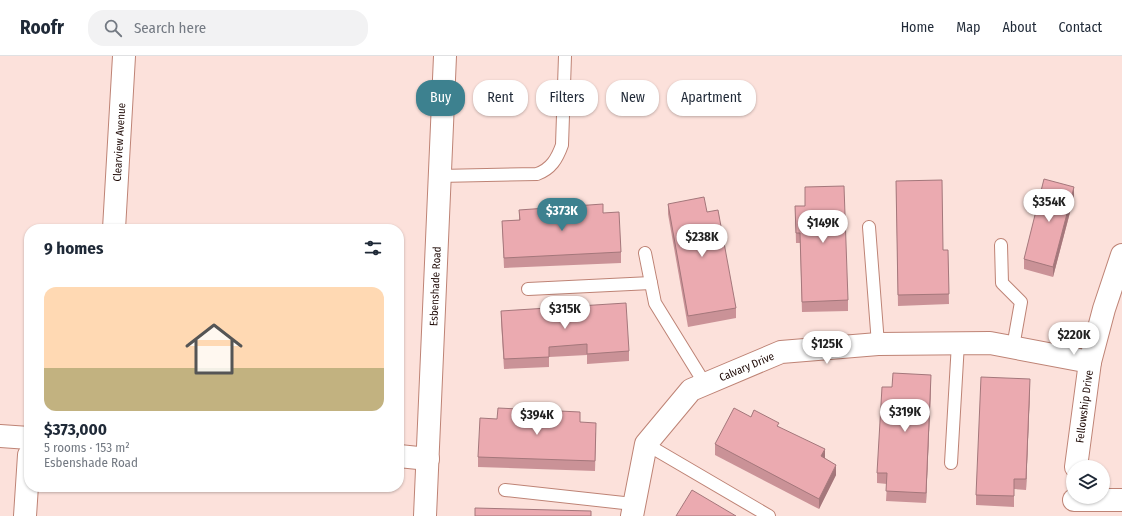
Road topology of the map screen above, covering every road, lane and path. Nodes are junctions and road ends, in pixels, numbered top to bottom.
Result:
1 (124, 56) edge
2 (445, 56) edge
3 (565, 56) edge
4 (440, 176) junction
5 (114, 224) edge
6 (869, 226) dead end
7 (1001, 245) dead end
8 (645, 253) dead end
9 (1122, 255) edge
10 (651, 283) junction
11 (528, 289) dead end
12 (878, 344) junction
13 (958, 344) junction
14 (1013, 347) junction
15 (1090, 362) junction
16 (705, 384) junction
17 (0, 436) edge
18 (24, 438) edge
19 (646, 444) junction
20 (404, 456) edge
21 (428, 458) junction
22 (1077, 460) edge
23 (951, 463) dead end
24 (505, 490) dead end
25 (27, 492) edge
26 (1122, 500) edge
27 (1110, 501) edge
28 (632, 510) edge
29 (25, 516) edge
30 (425, 516) edge
31 (769, 516) edge

1 - 5 street, Clearview Avenue
2 - 4 street, Esbenshade Road
3 - 4 lane
4 - 21 street, Esbenshade Road
6 - 12 lane
7 - 14 lane
8 - 10 lane
9 - 15 street, Fellowship Drive
10 - 11 lane
10 - 16 lane
12 - 13 street, Calvary Drive
12 - 16 street, Calvary Drive
13 - 14 street, Calvary Drive
13 - 23 lane
14 - 15 street, Calvary Drive
15 - 22 street, Fellowship Drive
16 - 19 street, Calvary Drive
17 - 18 street
19 - 28 street, Calvary Drive
19 - 31 lane
20 - 21 street
21 - 30 street, Esbenshade Road
24 - 28 lane
25 - 29 street
26 - 27 street

